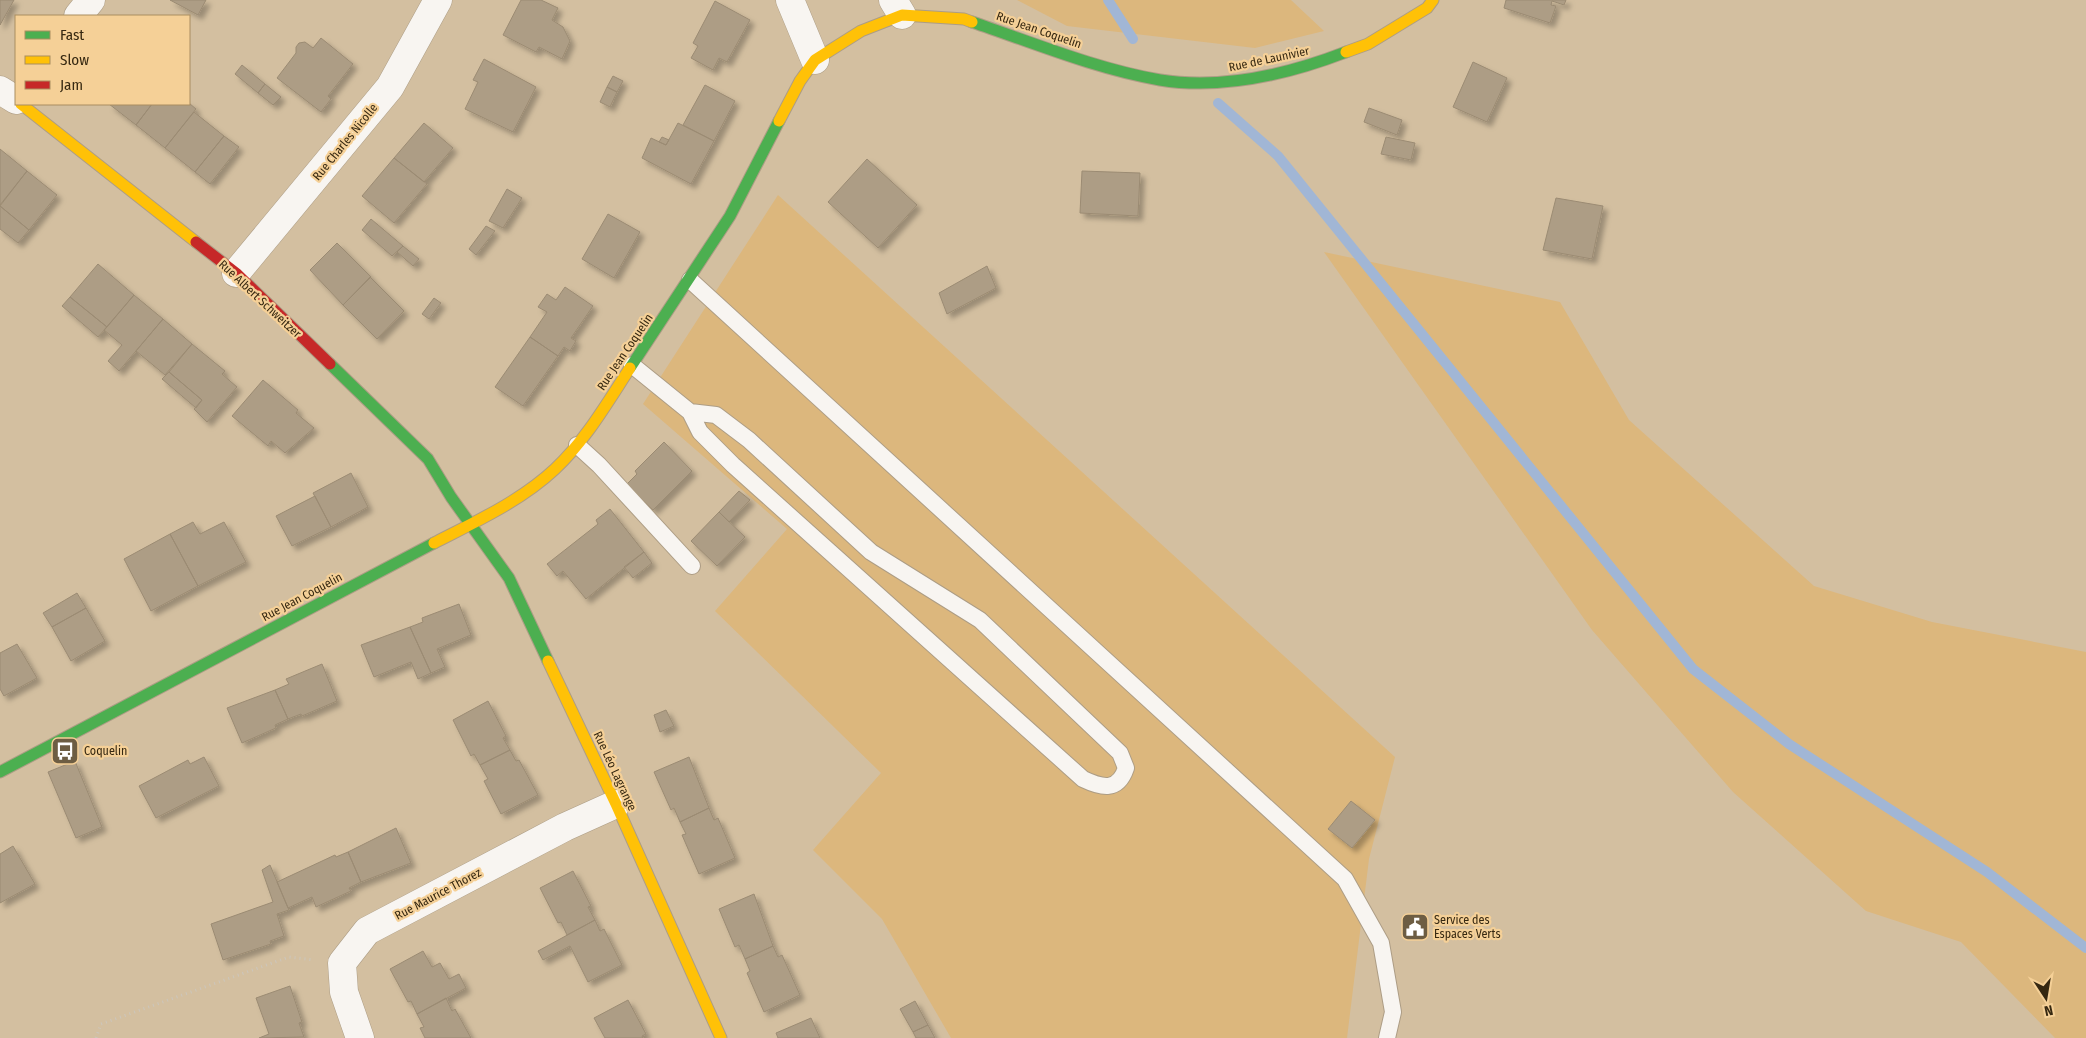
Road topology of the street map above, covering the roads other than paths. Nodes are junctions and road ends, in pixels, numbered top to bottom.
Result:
1 (91, 0) edge
2 (438, 0) edge
3 (790, 0) edge
4 (1433, 0) edge
5 (898, 8) edge
6 (79, 15) edge
7 (815, 60) junction
8 (1214, 82) joint
9 (0, 90) edge
10 (15, 99) edge
11 (22, 105) edge
12 (236, 273) junction
13 (690, 280) junction
14 (632, 365) junction
15 (690, 412) junction
16 (576, 445) junction
17 (470, 524) junction
18 (692, 566) dead end
19 (0, 772) edge
20 (616, 804) junction
21 (360, 1038) edge
22 (721, 1038) edge
23 (1387, 1038) edge

1 - 6 street
2 - 12 street, Rue Charles Nicolle
3 - 7 street
4 - 8 street, Rue de Launivier
5 - 7 street, Rue Jean Coquelin
5 - 8 street, Rue Jean Coquelin
7 - 13 street, Rue Jean Coquelin
9 - 10 street
11 - 12 street, Rue Albert Schweitzer
12 - 17 street, Rue Albert Schweitzer
13 - 14 street, Rue Jean Coquelin
13 - 23 lane
14 - 15 lane
14 - 16 street, Rue Jean Coquelin
15 - 15 lane
16 - 17 street, Rue Jean Coquelin
16 - 18 lane
17 - 19 street, Rue Jean Coquelin
17 - 20 street, Rue Léo Lagrange
20 - 21 street, Rue Maurice Thorez
20 - 22 street, Rue Léo Lagrange

